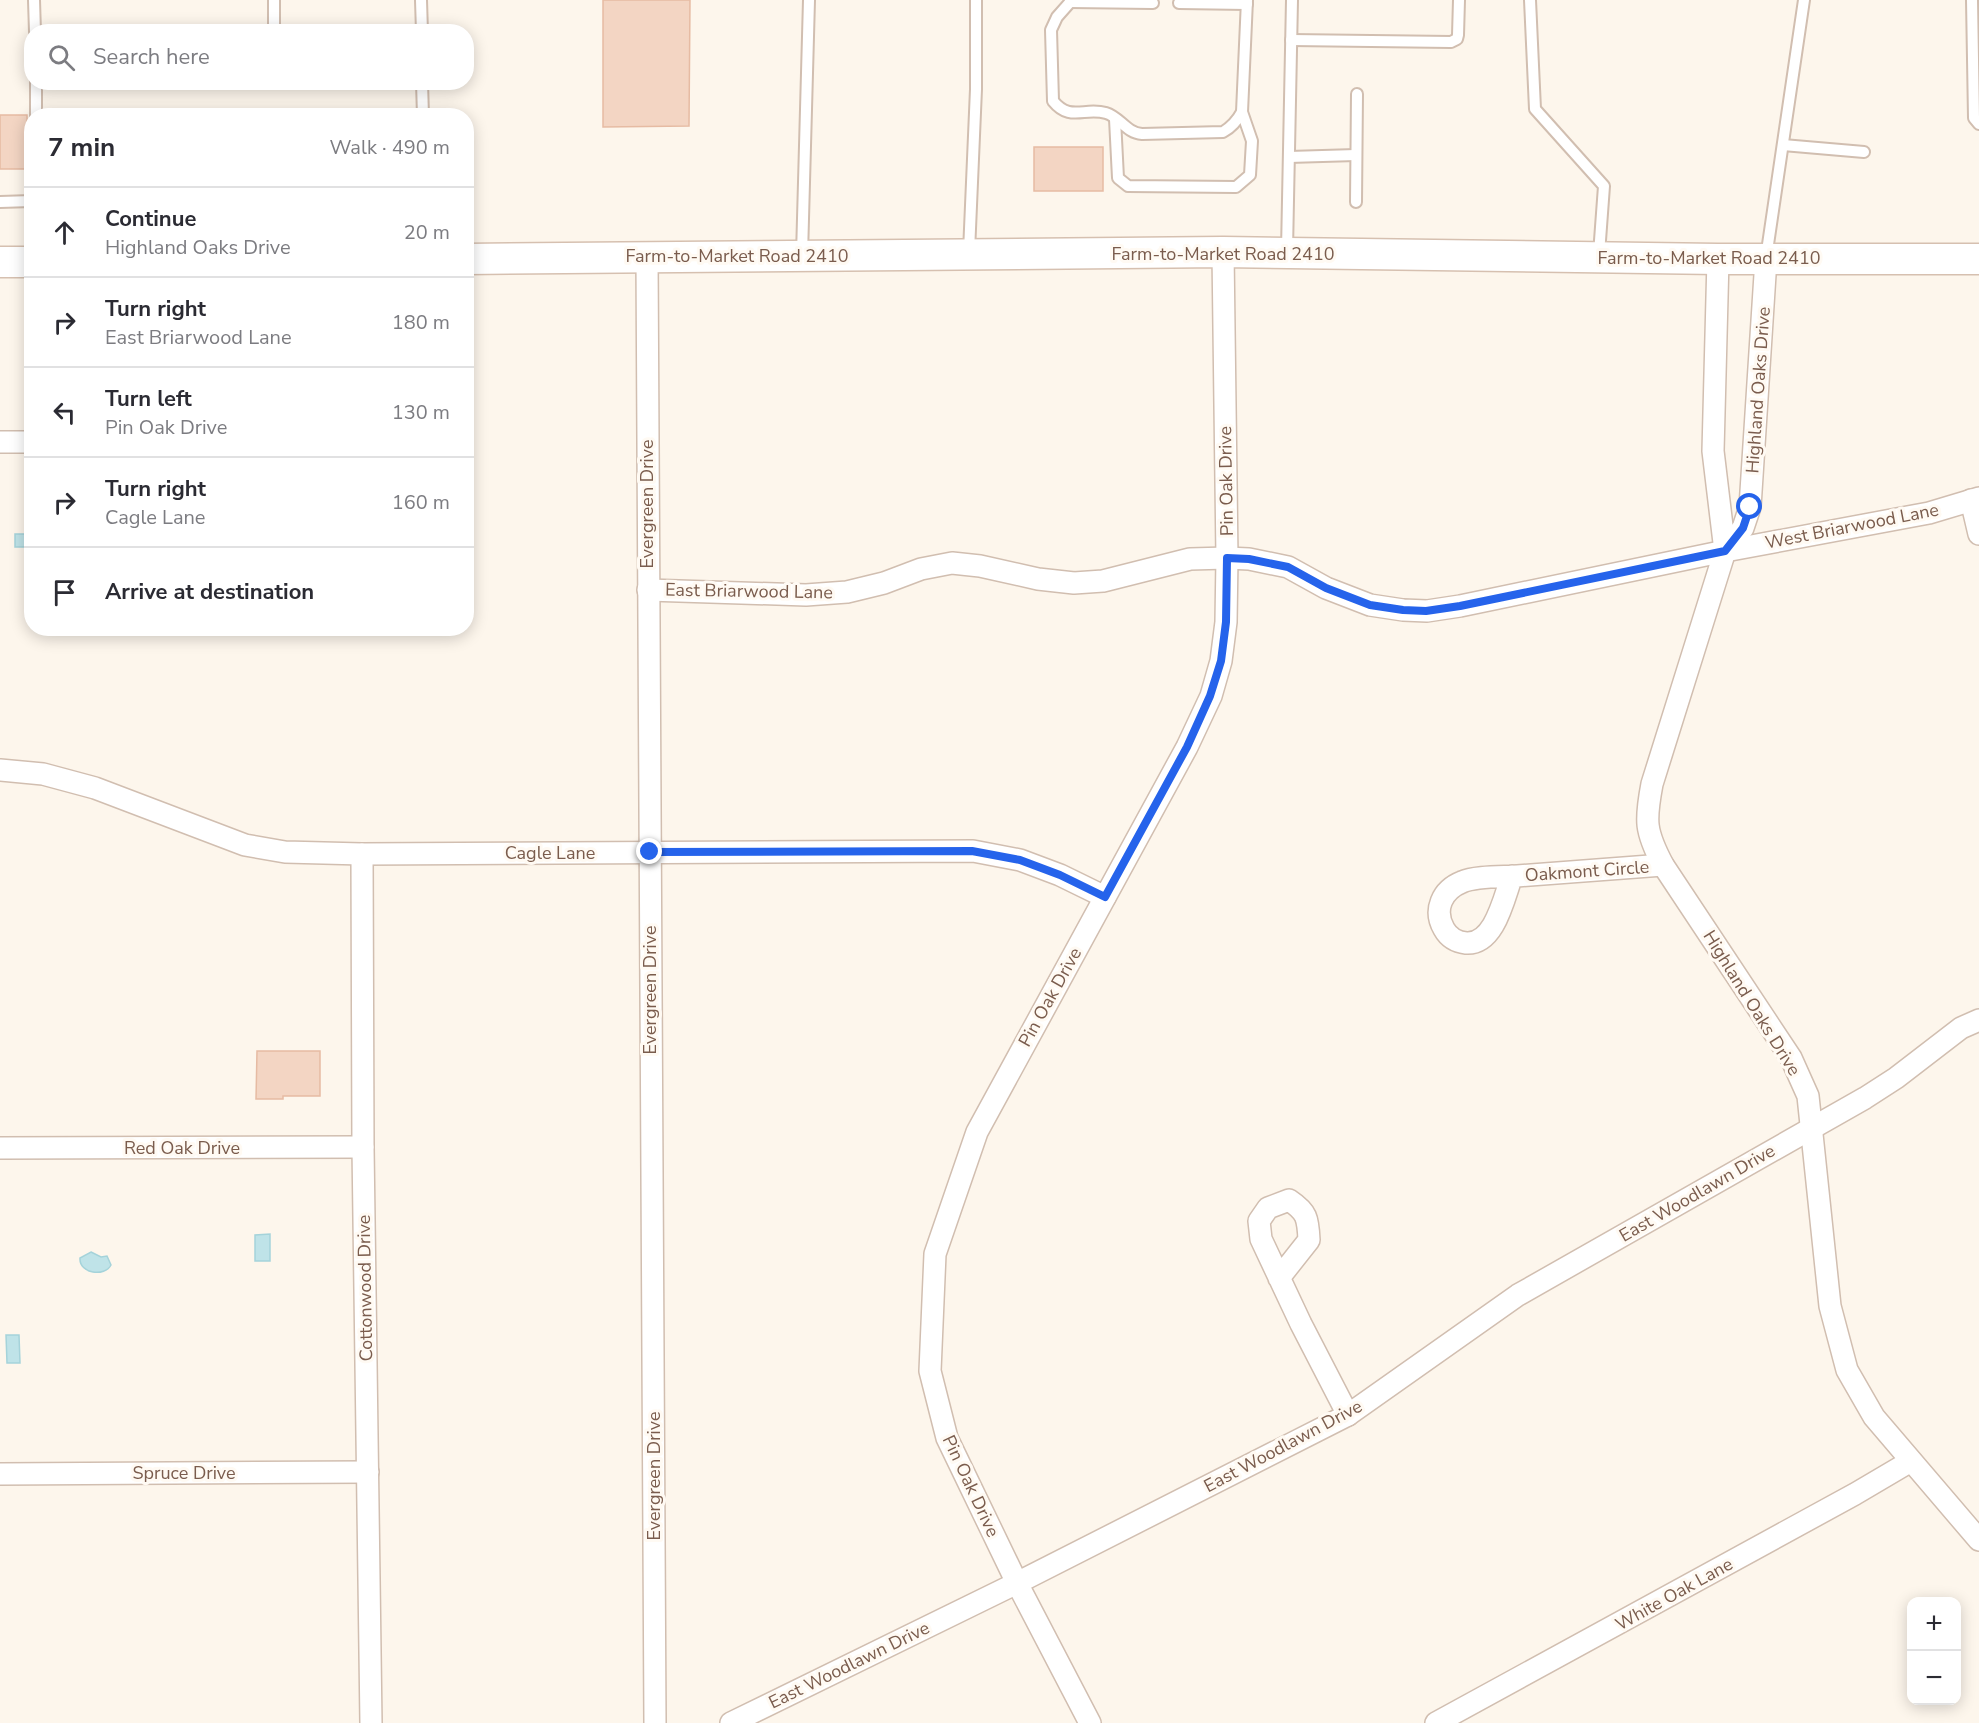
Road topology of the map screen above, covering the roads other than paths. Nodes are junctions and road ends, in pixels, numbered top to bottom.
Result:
1 (34, 0) edge
2 (274, 0) edge
3 (421, 0) edge
4 (809, 0) edge
5 (976, 0) edge
6 (1292, 0) edge
7 (1459, 0) edge
8 (1530, 0) edge
9 (1804, 0) edge
10 (1972, 0) edge
11 (1071, 1) edge
12 (1247, 2) edge
13 (1153, 3) dead end
14 (1179, 3) dead end
15 (35, 24) edge
16 (274, 24) edge
17 (422, 24) edge
18 (1291, 40) junction
19 (36, 90) edge
20 (422, 90) edge
21 (1357, 94) dead end
22 (36, 108) edge
23 (423, 108) edge
24 (1242, 112) junction
25 (1115, 119) junction
26 (1979, 124) edge
27 (1783, 145) junction
28 (1864, 152) dead end
29 (1356, 155) junction
30 (1289, 156) junction
31 (24, 201) edge
32 (0, 202) edge
33 (1356, 202) dead end
34 (1223, 252) junction
35 (1287, 253) junction
36 (969, 254) junction
37 (802, 255) junction
38 (647, 256) junction
39 (1599, 257) junction
40 (474, 259) edge
41 (1718, 259) junction
42 (1766, 259) junction
43 (1979, 259) edge
44 (0, 262) edge
45 (24, 262) edge
46 (0, 442) edge
47 (24, 442) edge
48 (1975, 499) edge
49 (1979, 534) edge
50 (1725, 551) junction
51 (1227, 558) junction
52 (648, 590) junction
53 (0, 770) edge
54 (650, 852) junction
55 (362, 854) junction
56 (1663, 865) junction
57 (1512, 876) dead end
58 (1105, 897) junction
59 (1979, 1020) edge
60 (1811, 1128) junction
61 (0, 1148) edge
62 (363, 1148) junction
63 (1279, 1278) dead end
64 (1348, 1415) junction
65 (1911, 1461) junction
66 (368, 1472) junction
67 (0, 1474) edge
68 (1979, 1540) edge
69 (1017, 1583) junction
70 (371, 1723) edge
71 (655, 1723) edge
72 (731, 1723) edge
73 (1090, 1723) edge
74 (1436, 1723) edge

1 - 15 lane
2 - 16 lane
3 - 17 lane
4 - 37 lane
5 - 36 lane
6 - 18 lane
7 - 18 lane
8 - 39 lane
9 - 27 lane
10 - 26 lane
11 - 13 lane
11 - 25 lane
12 - 14 lane
12 - 24 lane
18 - 30 lane
19 - 22 lane
20 - 23 lane
21 - 29 lane
24 - 25 lane
24 - 25 lane
27 - 28 lane
27 - 42 lane
29 - 30 lane
29 - 33 lane
30 - 35 lane
31 - 32 lane
34 - 35 main road, Farm-to-Market Road 2410
34 - 36 main road, Farm-to-Market Road 2410
34 - 51 street, Pin Oak Drive
35 - 39 main road, Farm-to-Market Road 2410
36 - 37 main road, Farm-to-Market Road 2410
37 - 38 main road, Farm-to-Market Road 2410
38 - 40 main road, Farm-to-Market Road 2410
38 - 52 street, Evergreen Drive
39 - 41 main road, Farm-to-Market Road 2410
41 - 42 main road, Farm-to-Market Road 2410
41 - 50 street, Highland Oaks Drive
42 - 43 main road, Farm-to-Market Road 2410
42 - 50 street, Highland Oaks Drive
44 - 45 main road
46 - 47 street
48 - 49 street
48 - 50 street, West Briarwood Lane
50 - 51 street, East Briarwood Lane
50 - 56 street, Highland Oaks Drive
51 - 52 street, East Briarwood Lane
51 - 58 street, Pin Oak Drive
52 - 54 street, Evergreen Drive
53 - 55 street, Cagle Lane
54 - 55 street, Cagle Lane
54 - 58 street, Cagle Lane
54 - 71 street, Evergreen Drive
55 - 62 street, Cottonwood Drive
56 - 57 street, Oakmont Circle
56 - 60 street, Highland Oaks Drive
58 - 69 street, Pin Oak Drive
59 - 60 street, East Woodlawn Drive
60 - 64 street, East Woodlawn Drive
60 - 65 street, Highland Oaks Drive
61 - 62 street, Red Oak Drive
62 - 66 street, Cottonwood Drive
63 - 64 street
64 - 69 street, East Woodlawn Drive
65 - 68 street, Highland Oaks Drive
65 - 74 street, White Oak Lane
66 - 67 street, Spruce Drive
66 - 70 street, Cottonwood Drive
69 - 72 street, East Woodlawn Drive
69 - 73 street, Pin Oak Drive

